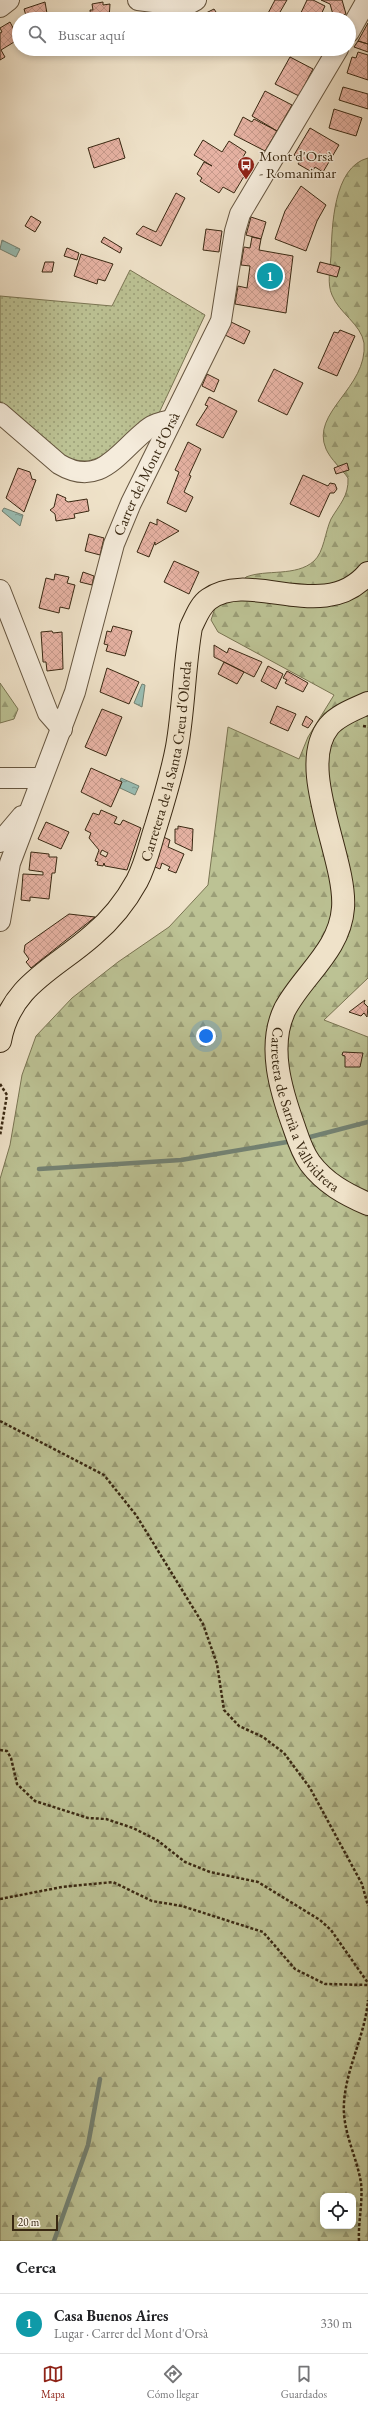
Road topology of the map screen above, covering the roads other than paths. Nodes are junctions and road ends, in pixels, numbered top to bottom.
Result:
1 (9, 0) edge
2 (138, 0) edge
3 (196, 0) edge
4 (350, 0) edge
5 (367, 0) edge
6 (0, 7) edge
7 (351, 12) edge
8 (356, 19) edge
9 (334, 56) edge
10 (0, 413) edge
11 (172, 420) junction
12 (368, 573) edge
13 (0, 590) edge
14 (368, 703) edge
15 (62, 729) junction
16 (0, 778) edge
17 (42, 778) junction
18 (30, 806) junction
19 (0, 842) edge
20 (0, 921) edge
21 (0, 1041) edge
22 (368, 1204) edge

1 - 6 street
2 - 3 street
4 - 7 street
5 - 8 street
9 - 11 street, Carrer del Mont d'Orsà
10 - 11 street
11 - 15 street, Carrer del Mont d'Orsà
12 - 21 main road, Carretera de la Santa Creu d'Olorda
13 - 15 street
14 - 22 main road, Carretera de Sarrià a Vallvidrera
15 - 17 street, Carrer del Mont d'Orsà
16 - 17 street
17 - 18 street, Carrer del Mont d'Orsà
18 - 19 street
18 - 20 street, Carrer del Mont d'Orsà

